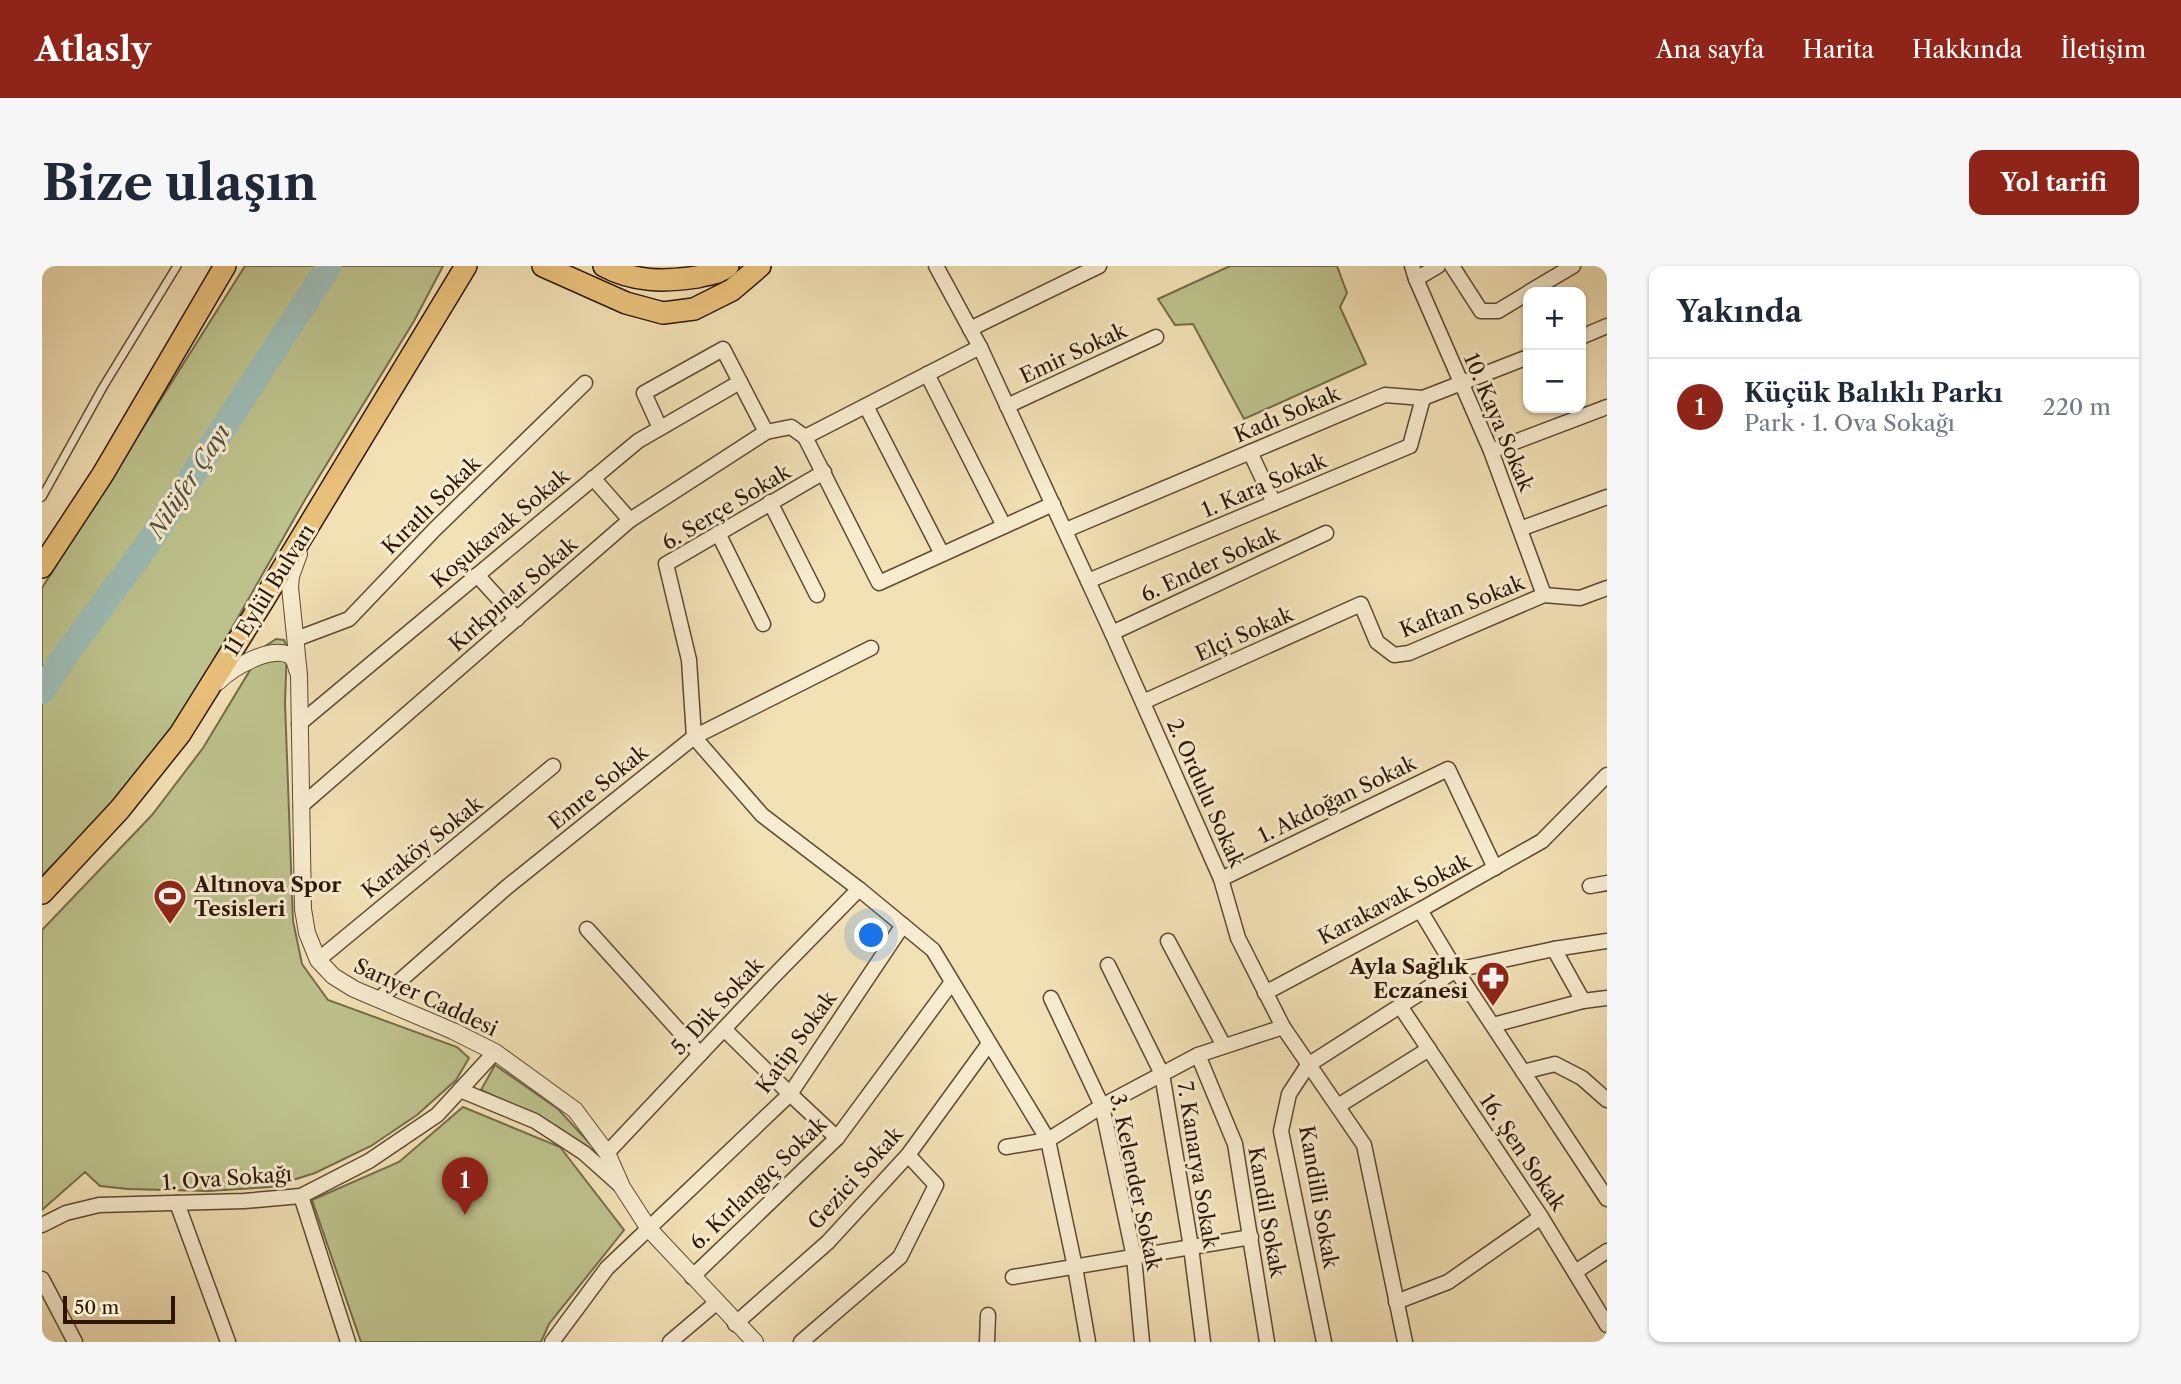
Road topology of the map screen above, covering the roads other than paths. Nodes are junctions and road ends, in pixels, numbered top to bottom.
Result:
1 (177, 266) edge
2 (466, 266) edge
3 (543, 266) edge
4 (604, 266) edge
5 (728, 266) edge
6 (760, 266) edge
7 (936, 266) edge
8 (1099, 266) edge
9 (1438, 266) edge
10 (1452, 266) edge
11 (1573, 266) edge
12 (221, 270) edge
13 (1414, 273) edge
14 (1539, 287) edge
15 (1523, 296) edge
16 (1607, 326) edge
17 (970, 328) junction
18 (1586, 335) edge
19 (1156, 337) dead end
20 (980, 347) junction
21 (1523, 359) edge
22 (927, 374) junction
23 (740, 382) junction
24 (585, 383) dead end
25 (1461, 383) junction
26 (1423, 398) junction
27 (866, 405) junction
28 (1007, 406) junction
29 (1607, 407) edge
30 (660, 428) junction
31 (766, 432) junction
32 (805, 437) junction
33 (1491, 451) junction
34 (1250, 452) junction
35 (824, 472) junction
36 (593, 478) junction
37 (42, 496) edge
38 (1607, 497) edge
39 (770, 502) junction
40 (1274, 503) junction
41 (1053, 504) junction
42 (313, 519) junction
43 (630, 520) junction
44 (1004, 526) junction
45 (1521, 528) junction
46 (1066, 530) junction
47 (718, 533) junction
48 (1326, 533) dead end
49 (942, 554) junction
50 (42, 567) edge
51 (477, 575) junction
52 (1088, 581) junction
53 (1607, 588) edge
54 (817, 595) dead end
55 (1544, 595) junction
56 (1361, 604) joint
57 (517, 619) junction
58 (763, 624) dead end
59 (1112, 633) junction
60 (296, 639) junction
61 (871, 648) dead end
62 (299, 676) junction
63 (1143, 702) junction
64 (299, 724) junction
65 (182, 730) junction
66 (694, 737) junction
67 (553, 766) dead end
68 (1607, 775) edge
69 (301, 806) junction
70 (1496, 868) junction
71 (1221, 879) junction
72 (1607, 883) edge
73 (1590, 886) dead end
74 (859, 889) junction
75 (42, 893) edge
76 (1420, 910) junction
77 (902, 925) junction
78 (587, 929) dead end
79 (1607, 941) edge
80 (1168, 942) dead end
81 (1554, 949) junction
82 (318, 960) junction
83 (1108, 965) dead end
84 (1456, 970) junction
85 (952, 982) junction
86 (1265, 993) junction
87 (1051, 998) dead end
88 (1607, 998) edge
89 (379, 999) junction
90 (1583, 1001) junction
91 (1400, 1006) junction
92 (1493, 1025) junction
93 (1283, 1027) junction
94 (724, 1029) junction
95 (988, 1045) junction
96 (1224, 1046) junction
97 (1429, 1049) junction
98 (495, 1052) junction
99 (700, 1054) junction
100 (1198, 1055) junction
101 (1308, 1065) junction
102 (1524, 1072) junction
103 (1162, 1074) junction
104 (460, 1090) junction
105 (790, 1094) junction
106 (1607, 1100) edge
107 (1102, 1106) junction
108 (1338, 1106) junction
109 (837, 1138) junction
110 (1048, 1140) junction
111 (1006, 1147) dead end
112 (607, 1153) junction
113 (908, 1155) junction
114 (622, 1187) junction
115 (301, 1196) junction
116 (1607, 1199) edge
117 (177, 1203) junction
118 (1541, 1217) junction
119 (42, 1225) edge
120 (649, 1230) junction
121 (1251, 1237) junction
122 (1191, 1247) junction
123 (1607, 1251) edge
124 (1134, 1257) junction
125 (1075, 1267) junction
126 (1575, 1272) junction
127 (692, 1277) junction
128 (1013, 1277) dead end
129 (42, 1279) edge
130 (1396, 1302) junction
131 (716, 1303) junction
132 (988, 1315) dead end
133 (735, 1324) junction
134 (1607, 1325) edge
135 (75, 1342) edge
136 (228, 1342) edge
137 (348, 1342) edge
138 (552, 1342) edge
139 (670, 1342) edge
140 (755, 1342) edge
141 (801, 1342) edge
142 (987, 1342) edge
143 (1088, 1342) edge
144 (1142, 1342) edge
145 (1203, 1342) edge
146 (1267, 1342) edge
147 (1324, 1342) edge
148 (1405, 1342) edge

1 - 37 lane
2 - 42 main road, 11 Eylül Bulvarı
3 - 6 main road
4 - 5 main road
7 - 17 street, 2. Ordulu Sokak
8 - 17 street
9 - 13 street
10 - 15 street
11 - 14 street
12 - 50 main road
13 - 25 street, 10. Kaya Sokak
16 - 18 street
17 - 20 street, 2. Ordulu Sokak
19 - 28 street, Emir Sokak
20 - 22 street
20 - 28 street, 2. Ordulu Sokak
21 - 25 street, Kadı Sokak
22 - 27 street
22 - 44 street
23 - 30 street, Koşukavak Sokak
23 - 30 street
23 - 31 street
24 - 60 street, Kıratlı Sokak
25 - 26 street, Kadı Sokak
25 - 33 street, 10. Kaya Sokak
26 - 34 street, Kadı Sokak
26 - 40 street, 1. Kara Sokak
27 - 32 street
27 - 49 street
28 - 41 street, 2. Ordulu Sokak
29 - 33 street
30 - 36 street, Koşukavak Sokak
31 - 32 street
31 - 43 street, Kırkpınar Sokak
32 - 35 street
33 - 45 street, 10. Kaya Sokak
34 - 40 street
34 - 46 street, Kadı Sokak
35 - 39 street, 6. Serçe Sokak
35 - 49 street
36 - 43 street
36 - 51 street, Koşukavak Sokak
38 - 45 street
39 - 47 street, 6. Serçe Sokak
39 - 54 street
40 - 52 street, 1. Kara Sokak
41 - 44 street
41 - 46 street, 2. Ordulu Sokak
42 - 60 street, Sarıyer Caddesi
42 - 65 main road, 11 Eylül Bulvarı
43 - 57 street, Kırkpınar Sokak
44 - 49 street
45 - 55 street, 10. Kaya Sokak
46 - 52 street, 2. Ordulu Sokak
47 - 58 street
47 - 66 street, 6. Serçe Sokak
48 - 59 street, 6. Ender Sokak
51 - 57 street
51 - 64 street, Koşukavak Sokak
52 - 59 street, 2. Ordulu Sokak
53 - 55 street, Kaftan Sokak
55 - 56 street, Kaftan Sokak
56 - 63 street, Elçi Sokak
57 - 69 street, Kırkpınar Sokak
59 - 63 street, 2. Ordulu Sokak
60 - 62 street, Sarıyer Caddesi
61 - 66 street, Emre Sokak
62 - 64 street, Sarıyer Caddesi
62 - 65 street
63 - 71 street, 2. Ordulu Sokak
64 - 69 street, Sarıyer Caddesi
65 - 75 main road, 11 Eylül Bulvarı
66 - 74 street
66 - 89 street, Emre Sokak
67 - 82 street, Karaköy Sokak
68 - 70 street, Karakavak Sokak
69 - 82 street, Sarıyer Caddesi
70 - 71 street, 1. Akdoğan Sokak
70 - 76 street, Karakavak Sokak
71 - 86 street, 2. Ordulu Sokak
72 - 73 street
74 - 77 street
74 - 94 street, 5. Dik Sokak
76 - 84 street
76 - 86 street, Karakavak Sokak
77 - 85 street
77 - 105 street, Katip Sokak
78 - 99 street
79 - 81 street
80 - 96 street
81 - 84 street
81 - 90 street
82 - 89 street, Sarıyer Caddesi
83 - 103 street, 7. Kanarya Sokak
84 - 91 street
84 - 92 street
85 - 95 street
85 - 109 street, 6. Kırlangıç Sokak
86 - 93 street, 2. Ordulu Sokak
87 - 107 street, 3. Kelender Sokak
88 - 90 street
89 - 98 street, Sarıyer Caddesi
90 - 92 street
91 - 97 street, 16. Şen Sokak
91 - 101 street
92 - 102 street
93 - 96 street
93 - 101 street, 2. Ordulu Sokak
94 - 99 street, 5. Dik Sokak
94 - 105 street
95 - 110 street
95 - 113 street, Gezici Sokak
96 - 100 street
97 - 108 street
97 - 118 street, 16. Şen Sokak
98 - 104 street, 1. Ova Sokağı
98 - 112 street, Sarıyer Caddesi
99 - 112 street, 5. Dik Sokak
100 - 103 street
100 - 121 street, Kandil Sokak
101 - 108 street, 2. Ordulu Sokak
101 - 147 street, Kandilli Sokak
102 - 106 street
102 - 116 street
103 - 107 street
103 - 122 street, 7. Kanarya Sokak
104 - 114 street
104 - 115 street, 1. Ova Sokağı
105 - 109 street
105 - 120 street, Katip Sokak
107 - 110 street
107 - 124 street, 3. Kelender Sokak
108 - 130 street, 2. Ordulu Sokak
109 - 127 street, 6. Kırlangıç Sokak
110 - 111 street
110 - 125 street
112 - 114 street, Sarıyer Caddesi
113 - 133 street, Gezici Sokak
113 - 141 street
114 - 120 street, Sarıyer Caddesi
115 - 117 street, 1. Ova Sokağı
115 - 137 street
117 - 119 street, 1. Ova Sokağı
117 - 136 street
118 - 126 street, 16. Şen Sokak
118 - 130 street
120 - 127 street, Sarıyer Caddesi
120 - 138 street, Katip Sokak
121 - 122 street
121 - 146 street, Kandil Sokak
122 - 124 street
122 - 145 street, 7. Kanarya Sokak
123 - 126 street
124 - 125 street
124 - 144 street, 3. Kelender Sokak
125 - 128 street
125 - 143 street
126 - 134 street, 16. Şen Sokak
127 - 131 street, Sarıyer Caddesi
129 - 135 street
130 - 148 street, 2. Ordulu Sokak
131 - 133 street, Sarıyer Caddesi
131 - 139 street
132 - 142 street
133 - 140 street, Sarıyer Caddesi

